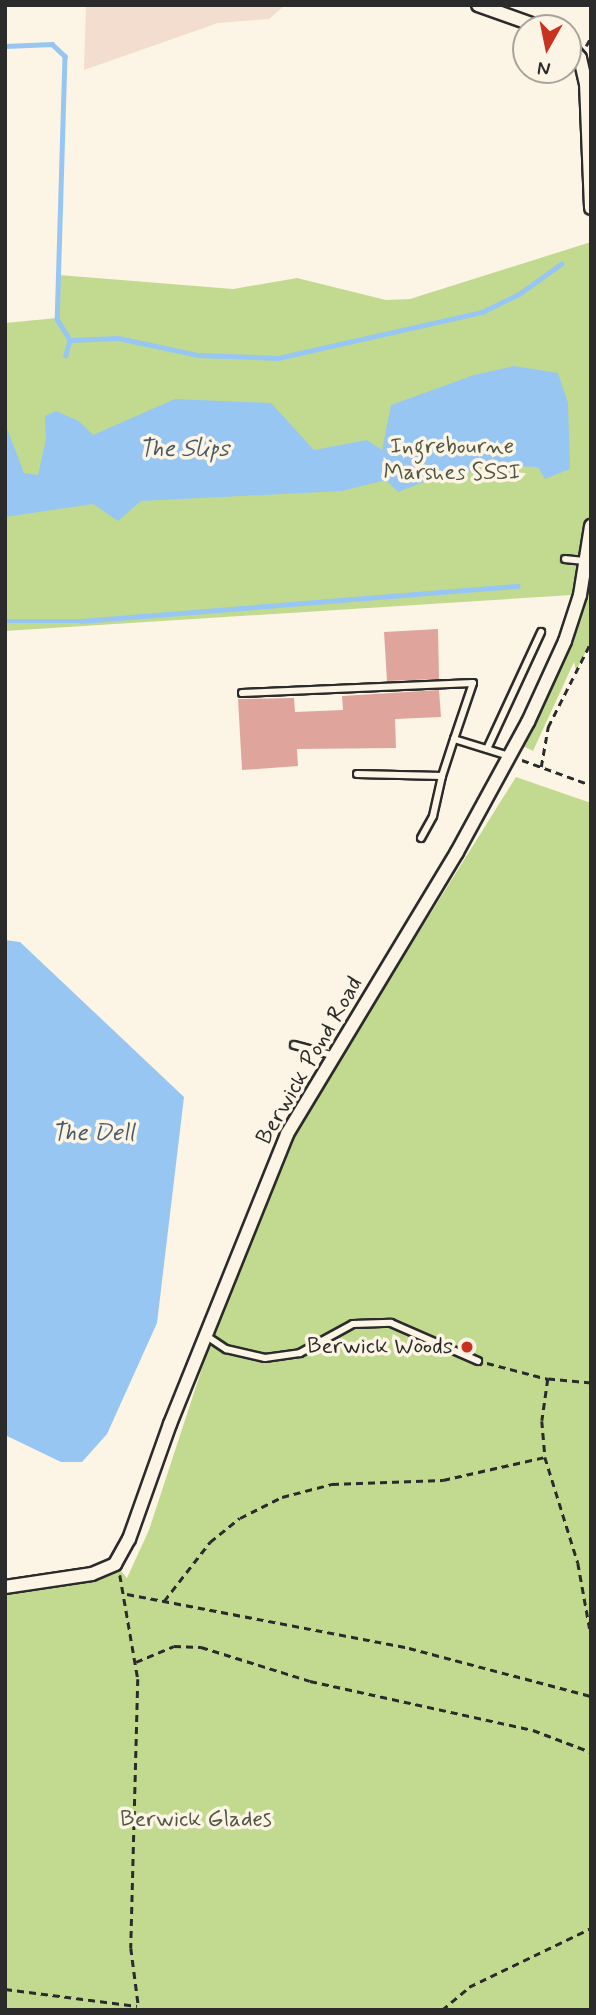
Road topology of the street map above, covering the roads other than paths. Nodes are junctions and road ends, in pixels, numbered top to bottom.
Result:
1 (478, 5) edge
2 (512, 17) edge
3 (582, 66) edge
4 (591, 208) edge
5 (591, 526) edge
6 (565, 559) dead end
7 (586, 561) junction
8 (541, 632) dead end
9 (242, 693) dead end
10 (454, 739) junction
11 (487, 749) junction
12 (509, 756) junction
13 (357, 774) dead end
14 (442, 776) junction
15 (421, 838) dead end
16 (293, 1045) dead end
17 (335, 1056) junction
18 (208, 1337) junction
19 (478, 1361) road end
20 (5, 1587) edge

1 - 2 street
3 - 4 street
5 - 7 street, Berwick Pond Road
6 - 7 lane
7 - 12 street, Berwick Pond Road
8 - 11 lane
9 - 10 lane
10 - 11 lane
10 - 14 lane
11 - 12 lane
12 - 17 street, Berwick Pond Road
13 - 14 lane
14 - 15 lane
16 - 17 lane
17 - 18 street, Berwick Pond Road
18 - 19 lane
18 - 20 street, Berwick Pond Road

